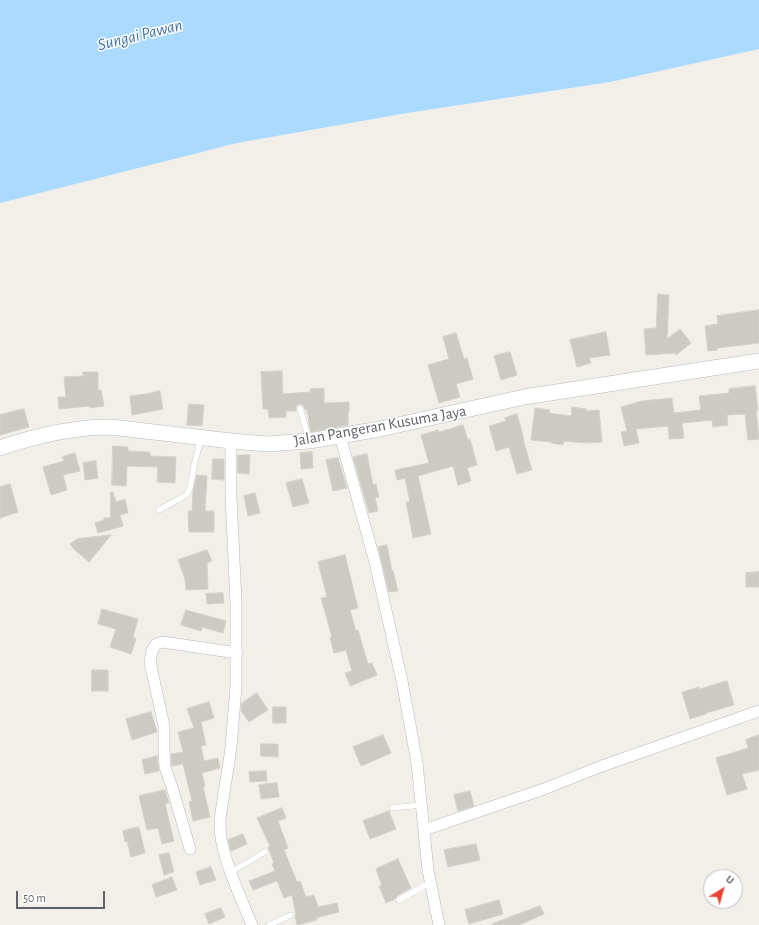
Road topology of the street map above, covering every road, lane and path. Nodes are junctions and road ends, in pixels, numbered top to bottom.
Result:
1 (759, 361) edge
2 (300, 408) dead end
3 (340, 436) junction
4 (201, 438) junction
5 (231, 441) junction
6 (309, 441) junction
7 (0, 448) edge
8 (159, 510) dead end
9 (236, 653) junction
10 (759, 711) edge
11 (421, 805) junction
12 (392, 808) dead end
13 (424, 830) junction
14 (190, 849) dead end
15 (265, 852) dead end
16 (231, 872) junction
17 (431, 882) junction
18 (399, 900) dead end
19 (291, 915) dead end
20 (252, 925) edge
21 (269, 925) edge
22 (439, 925) edge

1 - 3 street, Jalan Pangeran Kusuma Jaya
2 - 6 lane
3 - 6 street, Jalan Pangeran Kusuma Jaya
3 - 11 street
4 - 5 street, Jalan Pangeran Kusuma Jaya
4 - 7 street, Jalan Pangeran Kusuma Jaya
4 - 8 lane
5 - 6 street, Jalan Pangeran Kusuma Jaya
5 - 9 street
9 - 14 street
9 - 16 street
10 - 13 street
11 - 12 lane
11 - 13 street
13 - 17 street
15 - 16 lane
16 - 20 street
17 - 18 lane
17 - 22 street
19 - 21 lane

